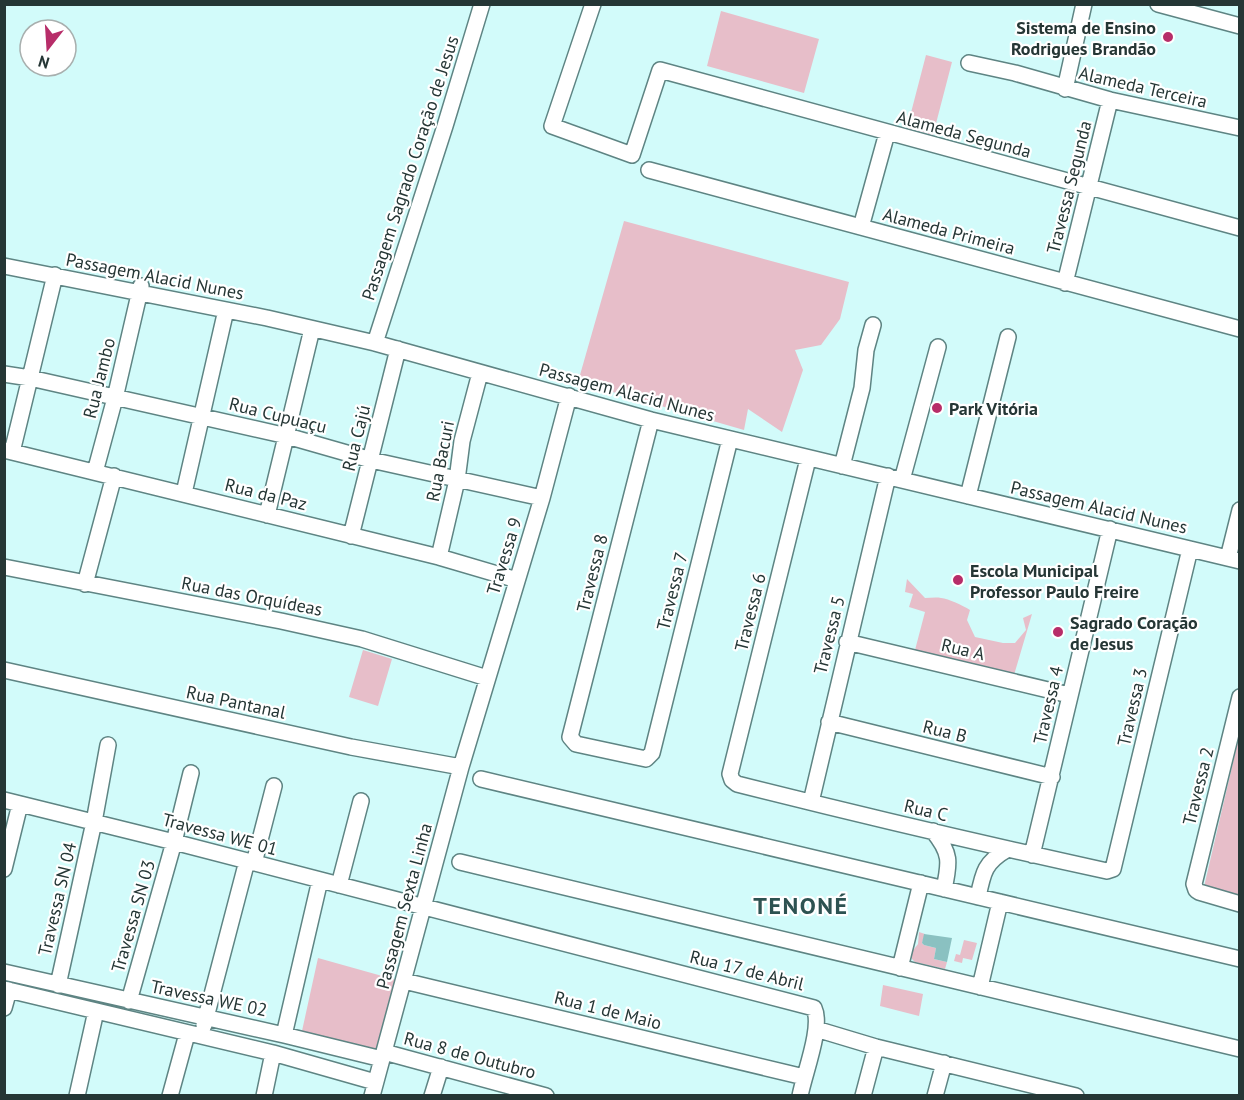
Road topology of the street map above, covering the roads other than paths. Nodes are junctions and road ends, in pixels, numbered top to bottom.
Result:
1 (482, 4) edge
2 (593, 4) edge
3 (1084, 4) edge
4 (1158, 4) edge
5 (1239, 26) edge
6 (969, 63) dead end
7 (1065, 88) junction
8 (1110, 100) junction
9 (1239, 129) edge
10 (887, 133) junction
11 (649, 170) dead end
12 (1089, 187) junction
13 (861, 227) junction
14 (1239, 228) edge
15 (4, 266) edge
16 (55, 275) junction
17 (1065, 283) junction
18 (141, 289) junction
19 (226, 310) junction
20 (873, 325) dead end
21 (312, 329) junction
22 (1239, 329) edge
23 (1008, 338) dead end
24 (375, 343) junction
25 (938, 347) dead end
26 (398, 349) junction
27 (480, 373) junction
28 (4, 374) edge
29 (30, 378) junction
30 (569, 396) junction
31 (115, 399) junction
32 (201, 417) junction
33 (651, 420) junction
34 (287, 436) junction
35 (730, 440) junction
36 (8, 451) edge
37 (808, 459) junction
38 (371, 460) junction
39 (842, 466) junction
40 (95, 472) junction
41 (114, 476) junction
42 (895, 478) junction
43 (457, 480) junction
44 (184, 494) junction
45 (968, 496) junction
46 (542, 498) junction
47 (1239, 510) edge
48 (267, 515) junction
49 (1110, 529) junction
50 (351, 536) junction
51 (1190, 549) junction
52 (439, 557) junction
53 (1234, 560) edge
54 (4, 567) edge
55 (517, 580) junction
56 (85, 584) junction
57 (847, 642) junction
58 (4, 670) edge
59 (487, 678) junction
60 (1069, 695) junction
61 (1239, 698) edge
62 (829, 722) junction
63 (473, 727) joint
64 (108, 745) dead end
65 (652, 753) joint
66 (461, 767) junction
67 (191, 773) dead end
68 (1052, 777) junction
69 (481, 779) dead end
70 (274, 786) dead end
71 (361, 801) dead end
72 (12, 802) edge
73 (811, 802) junction
74 (94, 822) junction
75 (933, 831) junction
76 (174, 842) junction
77 (1008, 849) junction
78 (1032, 855) junction
79 (251, 862) junction
80 (460, 862) dead end
81 (4, 869) edge
82 (1107, 871) joint
83 (320, 880) junction
84 (921, 883) junction
85 (339, 885) junction
86 (944, 889) junction
87 (978, 897) junction
88 (1000, 902) junction
89 (1239, 904) edge
90 (424, 908) junction
91 (1239, 959) edge
92 (900, 968) junction
93 (4, 972) edge
94 (27, 977) junction
95 (404, 981) junction
96 (58, 985) junction
97 (980, 987) junction
98 (12, 991) edge
99 (129, 1001) junction
100 (4, 1008) edge
101 (96, 1011) junction
102 (206, 1018) junction
103 (816, 1029) junction
104 (194, 1035) junction
105 (284, 1035) junction
106 (876, 1047) junction
107 (1239, 1049) edge
108 (273, 1053) junction
109 (383, 1055) junction
110 (944, 1063) junction
111 (441, 1067) junction
112 (804, 1077) junction
113 (1015, 1088) edge
114 (374, 1089) edge
115 (77, 1095) edge
116 (170, 1095) edge
117 (264, 1095) edge
118 (432, 1095) edge
119 (546, 1095) edge
120 (800, 1095) edge
121 (863, 1095) edge
122 (935, 1095) edge
123 (1076, 1095) edge

1 - 24 street, Passagem Sagrado Coração de Jesus
2 - 10 street, Alameda Segunda
3 - 7 street
4 - 5 street
6 - 7 street, Alameda Terceira
7 - 8 street, Alameda Terceira
8 - 9 street, Alameda Terceira
8 - 12 street, Travessa Segunda
10 - 12 street, Alameda Segunda
10 - 13 street
11 - 13 street, Alameda Primeira
12 - 14 street, Alameda Segunda
12 - 17 street, Travessa Segunda
13 - 17 street, Alameda Primeira
15 - 16 street, Passagem Alacid Nunes
16 - 18 street, Passagem Alacid Nunes
16 - 29 street
17 - 22 street, Alameda Primeira
18 - 19 street, Passagem Alacid Nunes
18 - 31 street, Rua Jambo
19 - 21 street, Passagem Alacid Nunes
19 - 32 street
20 - 39 street
21 - 24 street, Passagem Alacid Nunes
21 - 34 street
23 - 45 street
24 - 26 street, Passagem Alacid Nunes
25 - 42 street, Travessa 5
26 - 27 street, Passagem Alacid Nunes
26 - 38 street, Rua Cajú
27 - 30 street, Passagem Alacid Nunes
27 - 43 street, Rua Bacuri
28 - 29 street, Rua Cupuaçu
29 - 31 street, Rua Cupuaçu
29 - 36 street
30 - 33 street, Passagem Alacid Nunes
30 - 46 street, Travessa 9
31 - 32 street, Rua Cupuaçu
31 - 40 street, Rua Jambo
32 - 34 street, Rua Cupuaçu
32 - 44 street
33 - 35 street, Passagem Alacid Nunes
33 - 65 street, Travessa 8
34 - 38 street, Rua Cupuaçu
34 - 48 street
35 - 37 street, Passagem Alacid Nunes
35 - 65 street, Travessa 7
36 - 40 street, Rua da Paz
37 - 39 street, Passagem Alacid Nunes
37 - 73 street, Travessa 6
38 - 43 street, Rua Cupuaçu
38 - 50 street, Rua Cajú
39 - 42 street, Passagem Alacid Nunes
40 - 41 street, Rua da Paz
41 - 44 street, Rua da Paz
41 - 56 street
42 - 45 street, Passagem Alacid Nunes
42 - 57 street, Travessa 5
43 - 46 street, Rua Cupuaçu
43 - 52 street, Rua Bacuri
44 - 48 street, Rua da Paz
45 - 49 street, Passagem Alacid Nunes
46 - 55 street, Travessa 9
47 - 53 street
48 - 50 street, Rua da Paz
49 - 51 street, Passagem Alacid Nunes
49 - 60 street, Travessa 4
50 - 52 street, Rua da Paz
51 - 53 street, Passagem Alacid Nunes
51 - 82 street, Travessa 3
52 - 55 street, Rua da Paz
54 - 56 street, Rua das Orquídeas
55 - 59 street, Travessa 9
56 - 59 street, Rua das Orquídeas
57 - 60 street, Rua A
57 - 62 street, Travessa 5
58 - 66 street, Rua Pantanal
59 - 63 street, Travessa 9
60 - 68 street, Travessa 4
61 - 89 street, Travessa 2
62 - 68 street, Rua B
62 - 73 street, Travessa 5
63 - 66 street, Passagem Sexta Linha
64 - 74 street, Travessa SN 04
66 - 90 street, Passagem Sexta Linha
67 - 76 street, Travessa SN 03
68 - 78 street, Travessa 4
69 - 84 street
70 - 79 street
71 - 85 street
72 - 74 street, Travessa WE 01
72 - 81 street
73 - 75 street, Rua C
74 - 76 street, Travessa WE 01
74 - 96 street, Travessa SN 04
75 - 77 street, Rua C
75 - 86 street
76 - 79 street, Travessa WE 01
76 - 99 street, Travessa SN 03
77 - 78 street, Rua C
77 - 87 street
78 - 82 street, Rua C
79 - 83 street, Travessa WE 01
79 - 102 street
80 - 92 street
83 - 85 street, Travessa WE 01
83 - 105 street
84 - 86 street
84 - 92 street
85 - 90 street, Travessa WE 01
86 - 87 street
87 - 88 street
88 - 91 street
88 - 97 street
90 - 95 street, Passagem Sexta Linha
90 - 103 street, Rua 17 de Abril
92 - 97 street
93 - 94 street, Travessa WE 02
94 - 96 street, Travessa WE 02
94 - 98 street
95 - 109 street, Passagem Sexta Linha
95 - 112 street, Rua 1 de Maio
96 - 99 street, Travessa WE 02
97 - 107 street
98 - 100 street
98 - 101 street
99 - 102 street, Travessa WE 02
101 - 104 street
101 - 115 street
102 - 104 street
102 - 105 street, Travessa WE 02
103 - 106 street
103 - 112 street
104 - 108 street
104 - 116 street
105 - 109 street, Travessa WE 02
106 - 110 street
106 - 121 street
108 - 114 street
108 - 117 street
109 - 111 street, Rua 8 de Outubro
109 - 114 street, Passagem Sexta Linha
110 - 113 street
110 - 122 street
111 - 118 street
111 - 119 street, Rua 8 de Outubro
112 - 120 street
113 - 123 street

